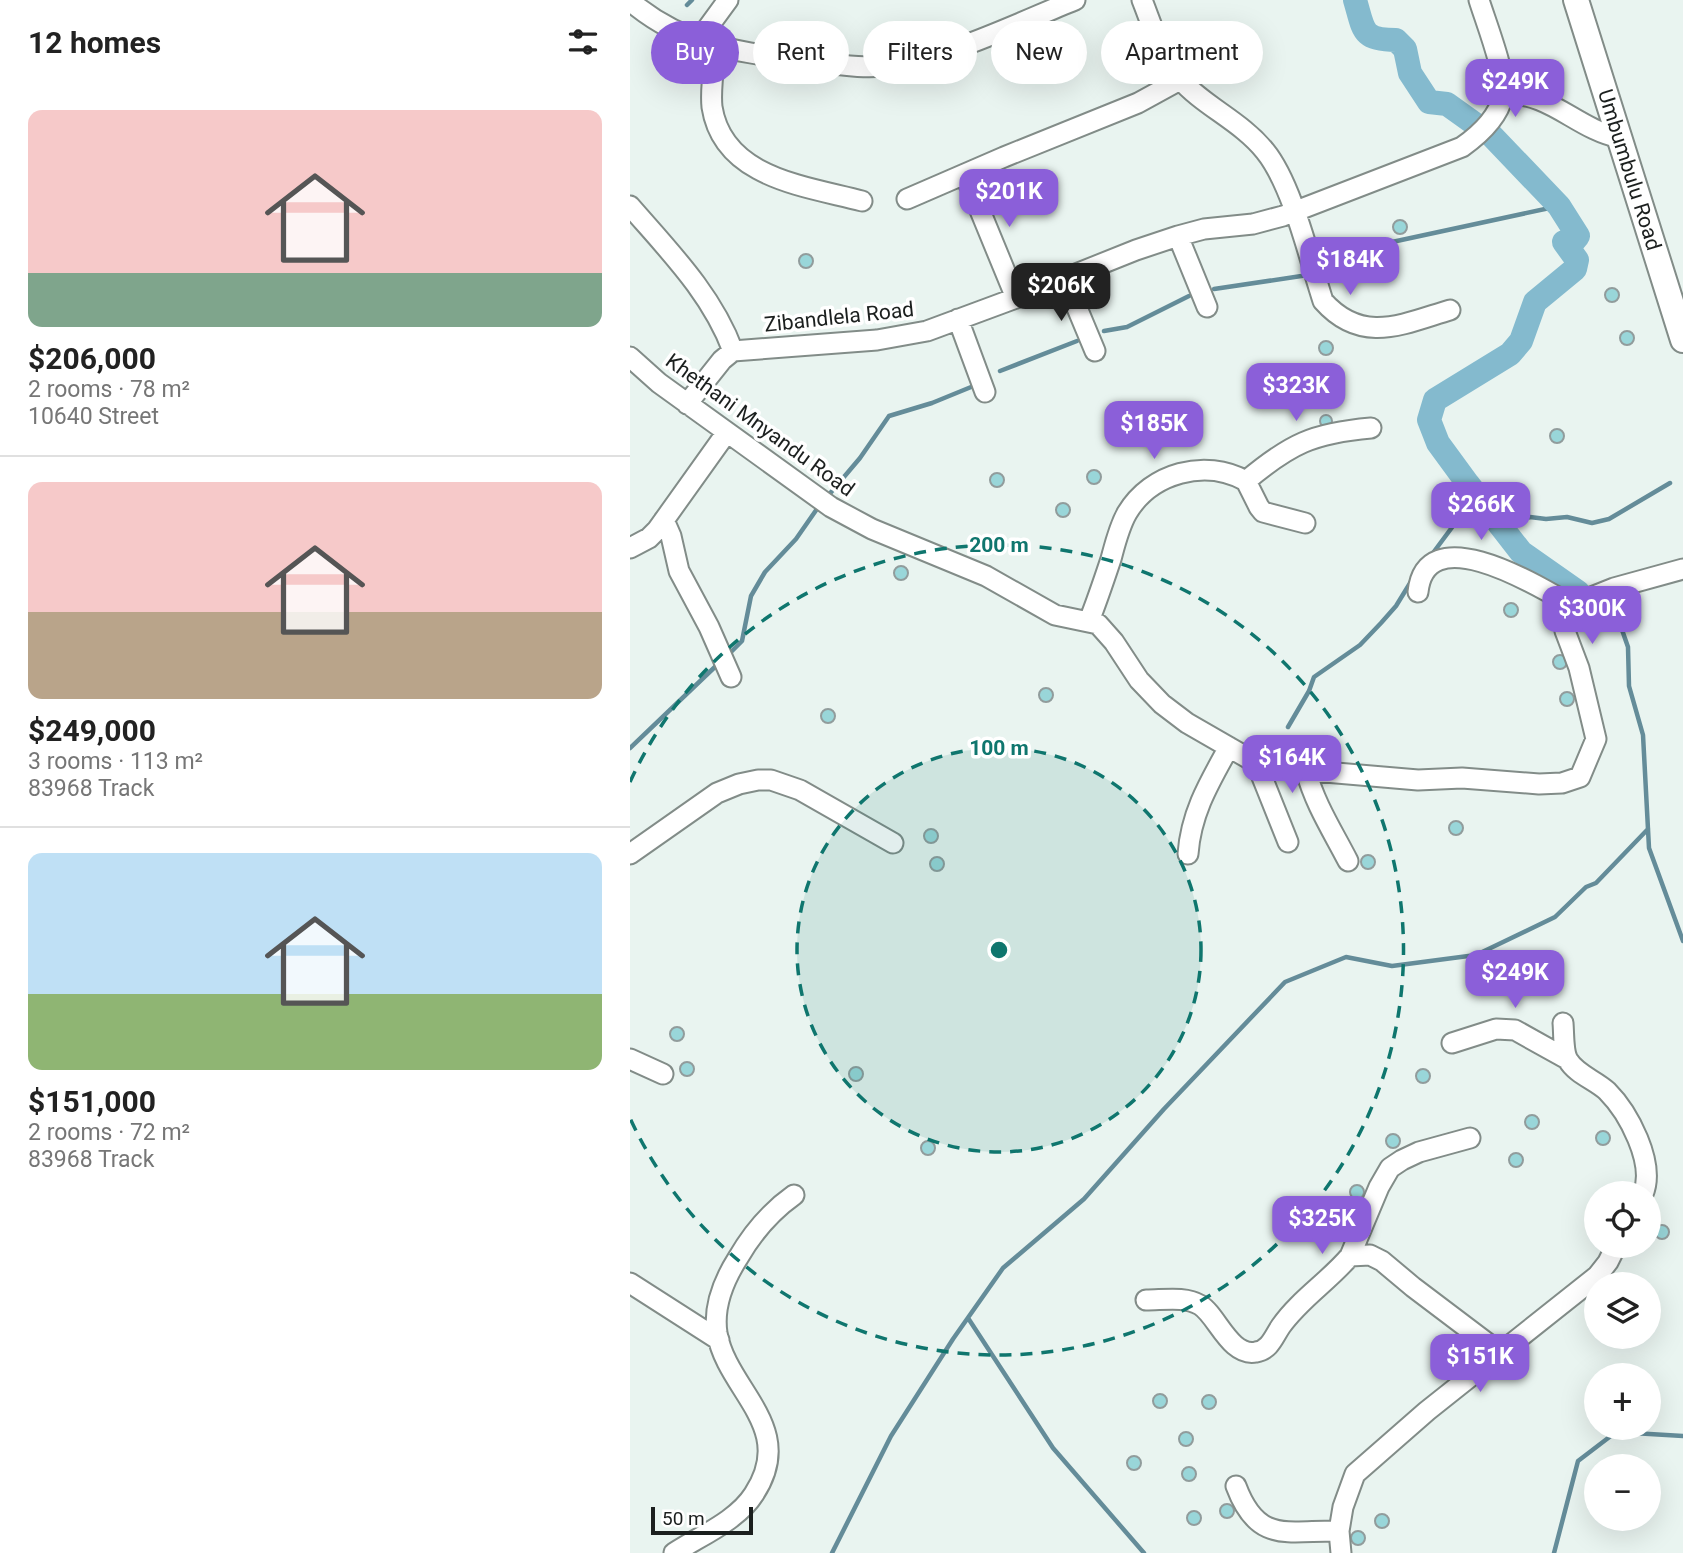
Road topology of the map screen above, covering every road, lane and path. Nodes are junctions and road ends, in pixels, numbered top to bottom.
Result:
1 (728, 0) edge
2 (1075, 0) edge
3 (1142, 0) edge
4 (1479, 0) edge
5 (1576, 0) edge
6 (630, 1) edge
7 (657, 21) edge
8 (718, 21) edge
9 (1151, 21) edge
10 (739, 49) edge
11 (710, 84) edge
12 (1173, 84) edge
13 (1185, 84) edge
14 (1504, 94) junction
15 (1620, 138) junction
16 (965, 174) junction
17 (907, 199) dead end
18 (862, 201) dead end
19 (630, 206) edge
20 (1294, 212) junction
21 (1178, 236) junction
22 (1065, 279) junction
23 (1016, 298) junction
24 (1207, 307) dead end
25 (1450, 310) dead end
26 (958, 319) junction
27 (1682, 332) edge
28 (733, 351) junction
29 (1095, 351) dead end
30 (630, 358) edge
31 (985, 392) dead end
32 (687, 404) junction
33 (1371, 428) dead end
34 (727, 432) junction
35 (1246, 481) junction
36 (664, 520) junction
37 (1305, 523) dead end
38 (630, 548) edge
39 (1683, 569) edge
40 (1418, 592) dead end
41 (1573, 606) junction
42 (1090, 621) junction
43 (731, 677) dead end
44 (1229, 747) junction
45 (1256, 762) junction
46 (1306, 771) junction
47 (1289, 842) dead end
48 (893, 843) dead end
49 (630, 854) edge
50 (1188, 854) dead end
51 (1348, 861) dead end
52 (1563, 1023) dead end
53 (1452, 1043) dead end
54 (630, 1059) edge
55 (1567, 1059) junction
56 (663, 1074) dead end
57 (1469, 1138) dead end
58 (1646, 1181) edge
59 (794, 1195) dead end
60 (1350, 1256) junction
61 (1610, 1258) edge
62 (630, 1283) edge
63 (1146, 1300) dead end
64 (719, 1340) junction
65 (1499, 1352) junction
66 (1236, 1486) dead end
67 (1339, 1531) junction
68 (674, 1553) edge
69 (1341, 1553) edge

1 - 8 street
2 - 10 street
3 - 9 street
4 - 14 street
5 - 15 main road, Umbumbulu Road
6 - 7 street
11 - 18 street
12 - 16 street
13 - 20 street
14 - 15 street
14 - 20 street, Zibandlela Road
15 - 27 main road, Umbumbulu Road
16 - 17 street
16 - 23 street
19 - 28 street
20 - 21 street, Zibandlela Road
20 - 25 street
21 - 22 street, Zibandlela Road
21 - 24 street
22 - 23 street, Zibandlela Road
22 - 29 street
23 - 26 street, Zibandlela Road
26 - 28 street, Zibandlela Road
26 - 31 street
28 - 32 street
30 - 32 street, Khethani Mnyandu Road
32 - 34 street, Khethani Mnyandu Road
33 - 35 street
34 - 36 street
34 - 42 street, Khethani Mnyandu Road
35 - 37 street
35 - 42 street
36 - 38 street
36 - 43 street
39 - 41 street
40 - 41 street
41 - 46 street
42 - 44 street
44 - 45 street
44 - 50 street
45 - 46 street
45 - 47 street
46 - 51 street
48 - 49 street
52 - 55 street
53 - 55 street
54 - 56 street
55 - 58 street
57 - 60 street
59 - 64 street
60 - 63 street
60 - 65 street
61 - 65 street
62 - 64 street
64 - 68 street
65 - 67 street
66 - 67 street
67 - 69 street

